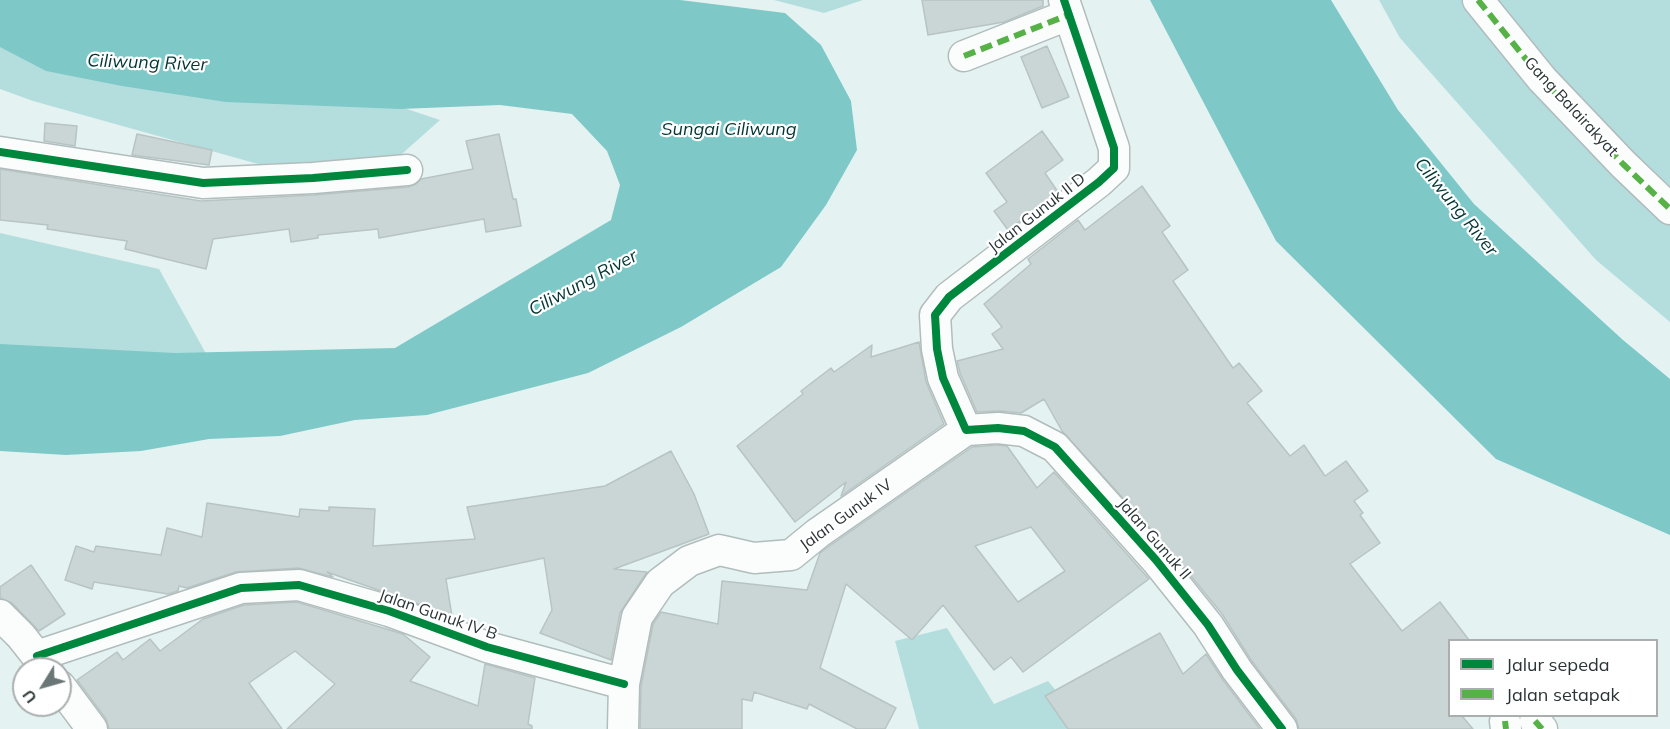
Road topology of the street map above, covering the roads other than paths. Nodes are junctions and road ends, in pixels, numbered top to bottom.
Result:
1 (1478, 0) edge
2 (1066, 8) edge
3 (964, 56) dead end
4 (0, 152) edge
5 (407, 170) dead end
6 (1670, 209) edge
7 (966, 430) junction
8 (0, 615) edge
9 (37, 657) edge
10 (58, 657) edge
11 (624, 684) junction
12 (72, 702) edge
13 (92, 729) edge
14 (623, 729) edge
15 (1282, 729) edge

1 - 6 street, Gang Balairakyat
2 - 3 street
2 - 7 street, Jalan Gunuk II D
4 - 5 street
7 - 11 street, Jalan Gunuk IV
7 - 15 street, Jalan Gunuk II
8 - 9 street
10 - 11 street, Jalan Gunuk IV B
11 - 14 street, Jalan Gunuk IV
12 - 13 street

